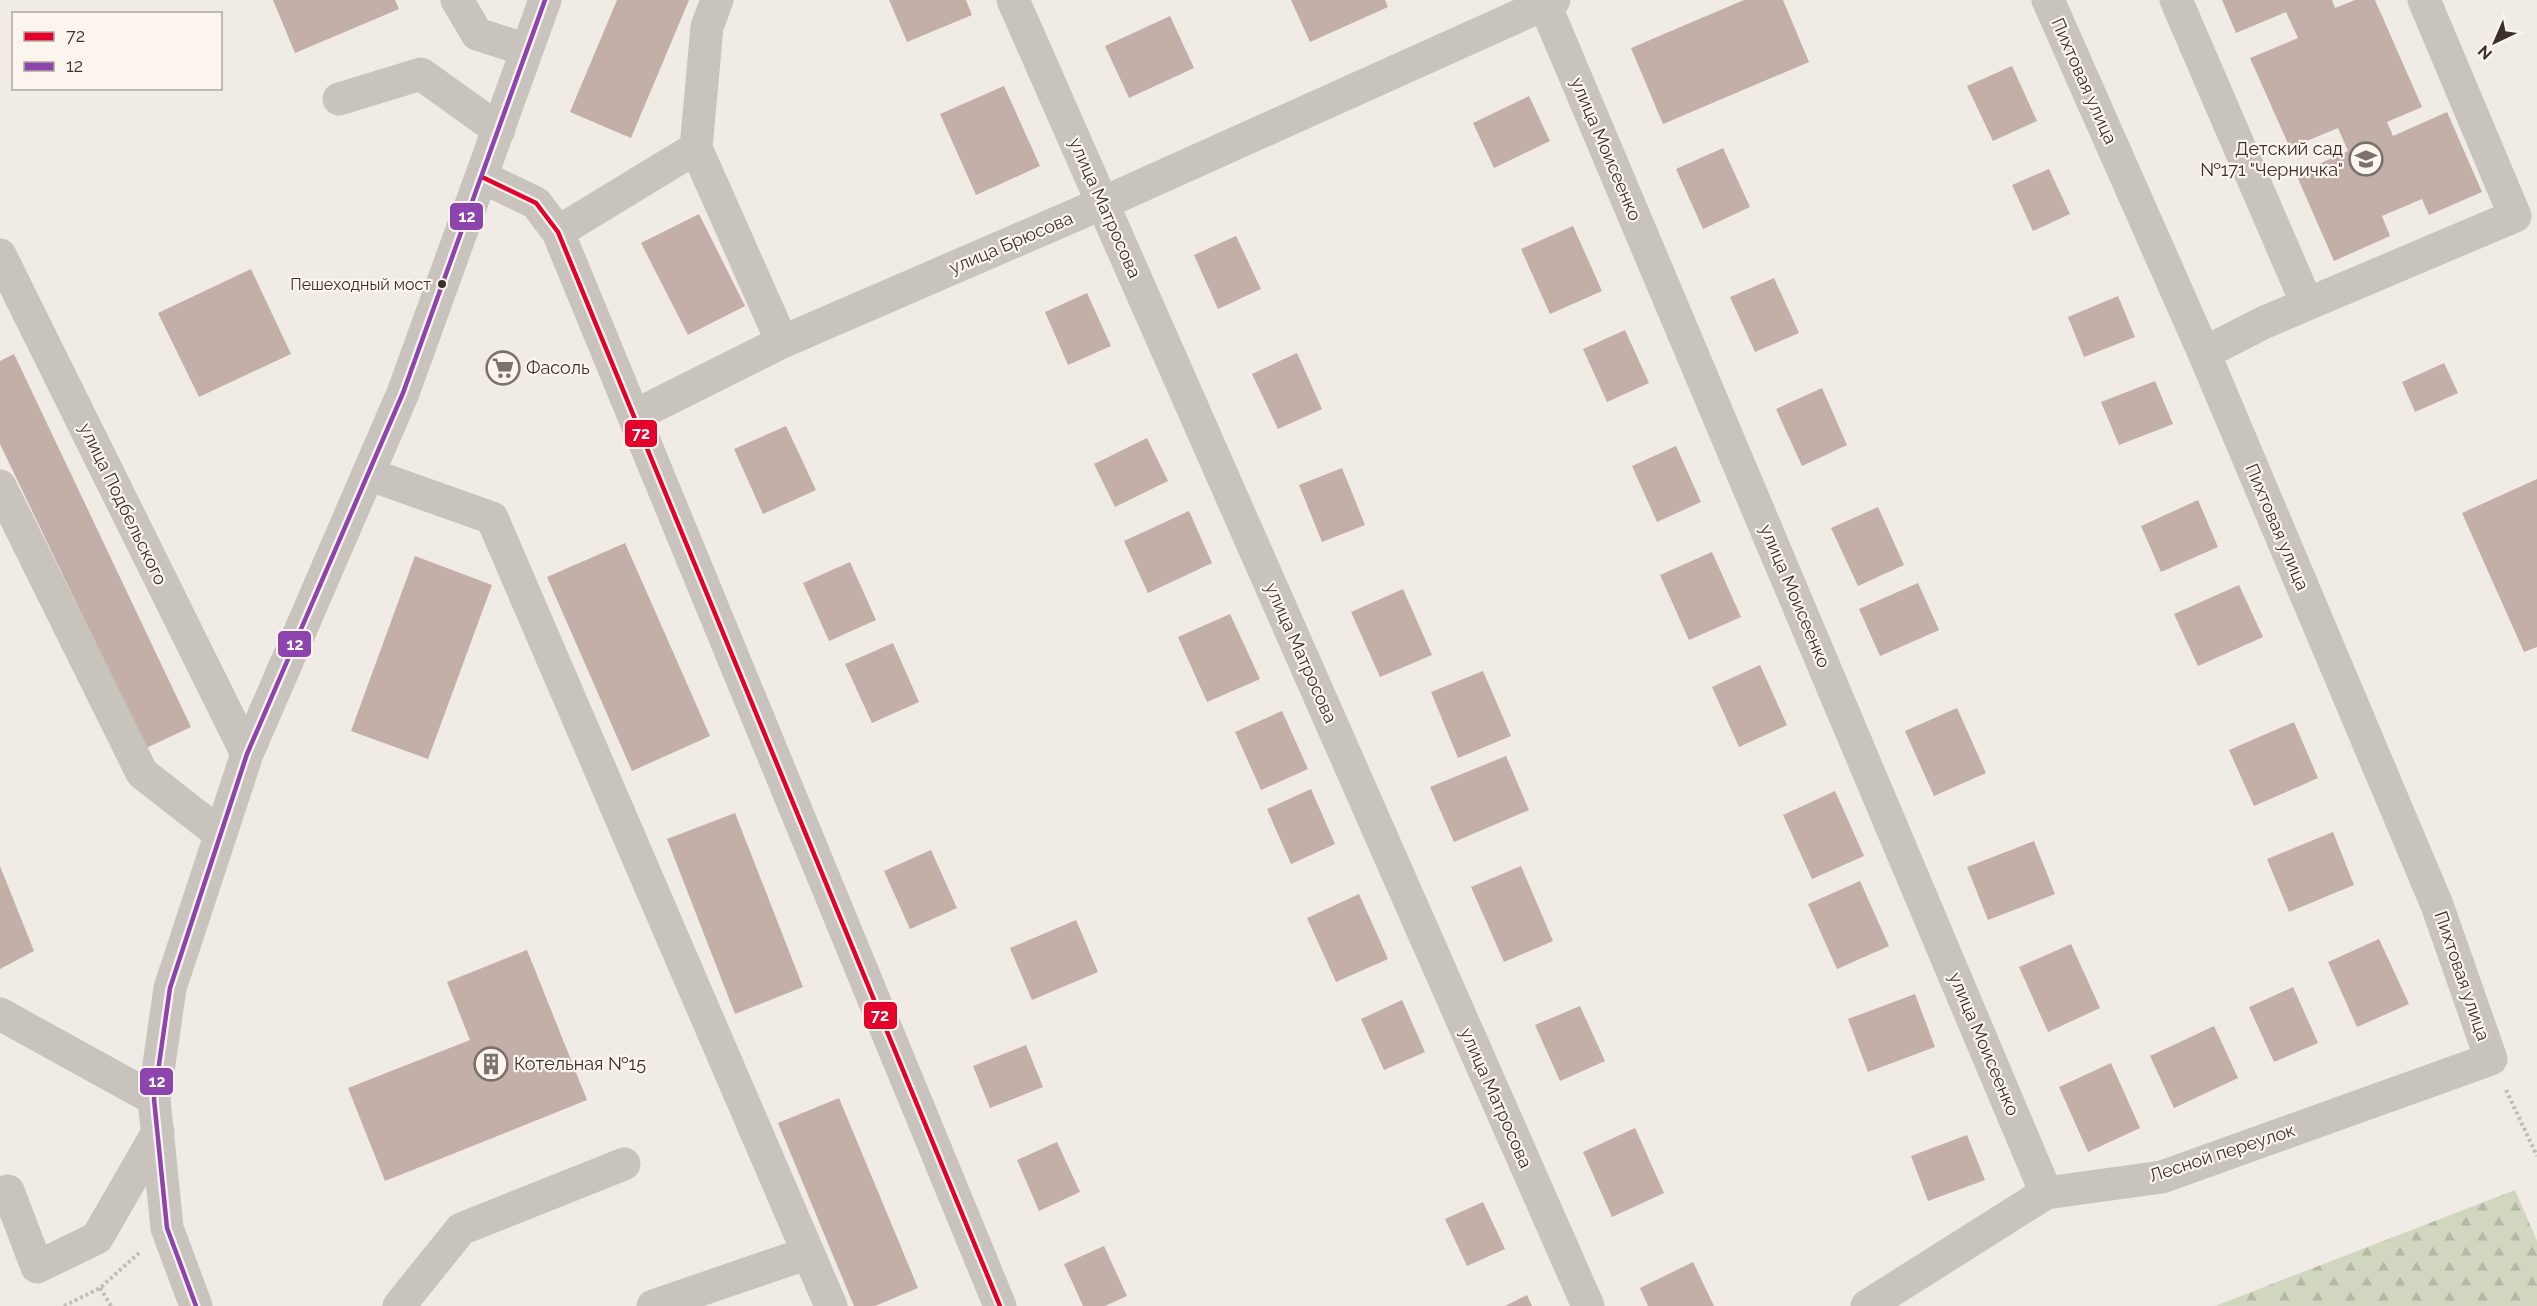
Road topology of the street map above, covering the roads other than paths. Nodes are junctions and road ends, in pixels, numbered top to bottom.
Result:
1 (457, 0) edge
2 (545, 0) edge
3 (717, 0) edge
4 (1013, 0) edge
5 (2048, 0) edge
6 (2176, 0) edge
7 (2424, 0) edge
8 (1547, 1) edge
9 (527, 50) junction
10 (339, 99) dead end
11 (499, 130) junction
12 (696, 148) junction
13 (482, 177) junction
14 (1103, 203) junction
15 (558, 232) junction
16 (0, 255) edge
17 (2307, 304) junction
18 (782, 342) junction
19 (2204, 353) junction
20 (634, 416) junction
21 (368, 474) junction
22 (0, 486) edge
23 (247, 754) junction
24 (220, 834) junction
25 (0, 1014) edge
26 (2492, 1059) joint
27 (154, 1099) junction
28 (158, 1132) junction
29 (624, 1164) dead end
30 (8, 1191) dead end
31 (2046, 1193) junction
32 (808, 1253) junction
33 (196, 1306) edge
34 (399, 1306) edge
35 (653, 1306) edge
36 (831, 1306) edge
37 (1000, 1306) edge
38 (1588, 1306) edge
39 (1867, 1306) edge

1 - 9 street
2 - 9 street
3 - 12 street
4 - 14 street, улица Матросова
5 - 19 street, Пихтовая улица
6 - 17 street
7 - 17 street
8 - 14 street, улица Брюсова
8 - 31 street, улица Моисеенко
9 - 11 street
10 - 11 street
11 - 13 street
12 - 15 street
12 - 18 street
13 - 15 street
13 - 21 street
14 - 18 street, улица Брюсова
14 - 38 street, улица Матросова
15 - 20 street
16 - 23 street, улица Подбельского
17 - 19 street
18 - 20 street, улица Брюсова
19 - 26 street, Пихтовая улица
20 - 37 street
21 - 23 street
21 - 32 street
22 - 24 street
23 - 24 street
24 - 27 street
25 - 27 street
26 - 31 street, Лесной переулок
27 - 28 street
28 - 30 street
28 - 33 street
29 - 34 street
31 - 39 street, Лесной переулок
32 - 35 street
32 - 36 street

